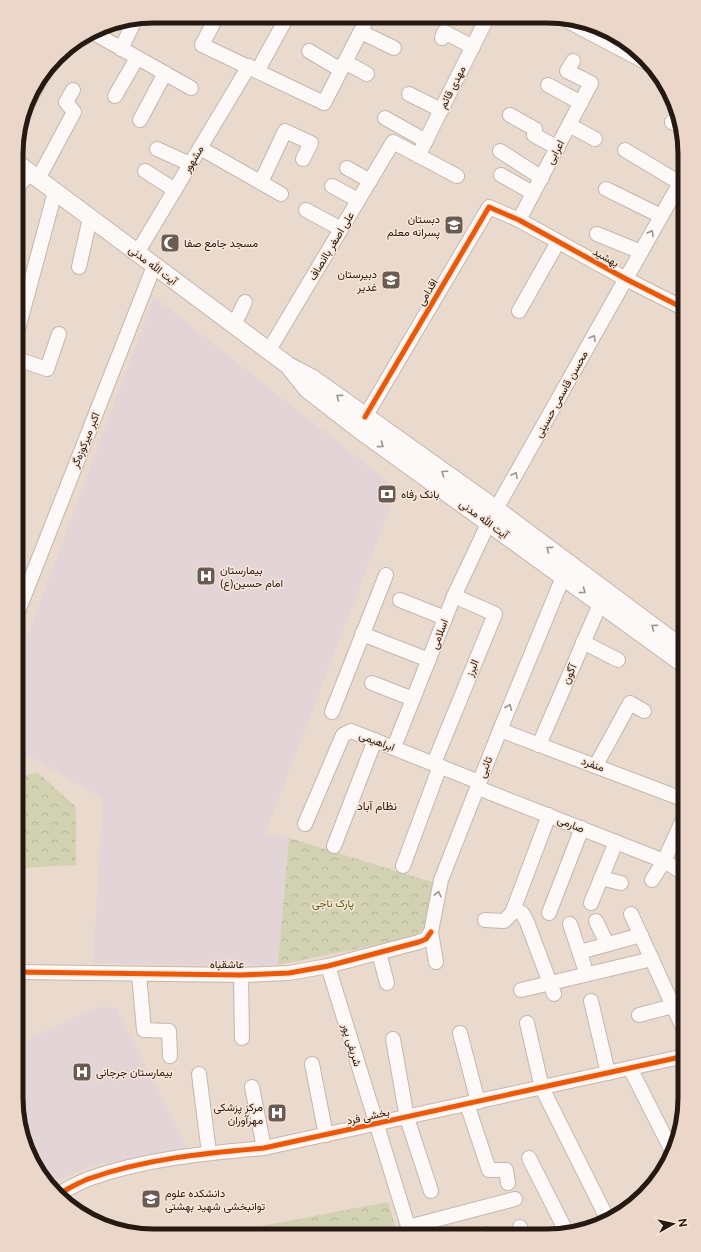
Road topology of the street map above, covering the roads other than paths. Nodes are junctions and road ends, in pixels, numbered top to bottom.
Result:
1 (213, 23) edge
2 (283, 23) edge
3 (365, 23) edge
4 (485, 23) edge
5 (132, 25) edge
6 (589, 30) edge
7 (361, 32) junction
8 (98, 36) edge
9 (442, 38) dead end
10 (620, 45) edge
11 (473, 47) junction
12 (394, 48) dead end
13 (121, 49) junction
14 (309, 51) dead end
15 (137, 58) junction
16 (573, 61) dead end
17 (343, 66) junction
18 (253, 68) junction
19 (165, 73) junction
20 (367, 74) dead end
21 (548, 85) dead end
22 (191, 88) dead end
23 (73, 90) dead end
24 (409, 94) dead end
25 (115, 96) dead end
26 (581, 103) junction
27 (441, 110) junction
28 (510, 115) dead end
29 (385, 118) dead end
30 (140, 120) dead end
31 (569, 126) junction
32 (595, 139) dead end
33 (426, 141) junction
34 (200, 148) junction
35 (558, 148) junction
36 (157, 149) dead end
37 (625, 150) dead end
38 (500, 151) dead end
39 (418, 156) junction
40 (303, 159) dead end
41 (190, 164) junction
42 (23, 167) edge
43 (347, 168) dead end
44 (145, 171) dead end
45 (501, 175) dead end
46 (35, 176) junction
47 (457, 176) dead end
48 (678, 176) edge
49 (542, 178) junction
50 (370, 181) junction
51 (23, 182) edge
52 (261, 182) junction
53 (678, 185) edge
54 (332, 186) dead end
55 (606, 189) dead end
56 (175, 190) junction
57 (55, 192) junction
58 (533, 193) junction
59 (281, 194) dead end
60 (358, 200) junction
61 (306, 210) dead end
62 (661, 216) junction
63 (90, 218) junction
64 (519, 220) junction
65 (342, 229) junction
66 (597, 234) dead end
67 (558, 242) junction
68 (641, 252) junction
69 (137, 253) junction
70 (154, 266) junction
71 (79, 267) dead end
72 (626, 279) junction
73 (23, 298) edge
74 (245, 302) dead end
75 (678, 305) edge
76 (519, 311) dead end
77 (234, 325) junction
78 (59, 334) dead end
79 (269, 350) junction
80 (23, 361) edge
81 (361, 422) junction
82 (492, 516) junction
83 (567, 571) junction
84 (386, 575) dead end
85 (454, 596) junction
86 (23, 599) edge
87 (400, 600) dead end
88 (600, 604) junction
89 (445, 618) junction
90 (362, 634) junction
91 (583, 642) junction
92 (678, 645) edge
93 (428, 660) junction
94 (618, 660) dead end
95 (678, 660) edge
96 (372, 683) dead end
97 (413, 699) junction
98 (644, 711) dead end
99 (332, 712) dead end
100 (500, 730) junction
101 (375, 740) junction
102 (539, 745) junction
103 (394, 747) junction
104 (437, 765) junction
105 (596, 765) junction
106 (479, 785) junction
107 (678, 797) edge
108 (549, 815) junction
109 (305, 824) dead end
110 (582, 828) junction
111 (678, 830) edge
112 (616, 842) junction
113 (334, 846) dead end
114 (664, 861) junction
115 (403, 866) dead end
116 (678, 870) edge
117 (601, 878) junction
118 (652, 880) dead end
119 (621, 884) dead end
120 (591, 903) dead end
121 (514, 910) junction
122 (549, 913) dead end
123 (631, 914) dead end
124 (485, 920) dead end
125 (596, 921) dead end
126 (570, 924) dead end
127 (431, 932) junction
128 (641, 935) junction
129 (608, 944) junction
130 (580, 952) junction
131 (379, 953) junction
132 (652, 959) junction
133 (436, 962) dead end
134 (328, 966) junction
135 (584, 966) dead end
136 (23, 972) edge
137 (139, 974) junction
138 (241, 975) junction
139 (387, 983) dead end
140 (552, 989) junction
141 (521, 990) dead end
142 (591, 1001) dead end
143 (673, 1006) junction
144 (639, 1015) dead end
145 (678, 1017) edge
146 (527, 1023) dead end
147 (460, 1033) dead end
148 (242, 1038) dead end
149 (392, 1039) dead end
150 (170, 1056) dead end
151 (678, 1058) edge
152 (312, 1064) dead end
153 (630, 1068) junction
154 (608, 1073) junction
155 (199, 1074) dead end
156 (252, 1087) dead end
157 (542, 1088) junction
158 (472, 1103) junction
159 (407, 1118) junction
160 (376, 1124) junction
161 (326, 1135) junction
162 (669, 1145) edge
163 (264, 1148) junction
164 (209, 1153) junction
165 (528, 1158) dead end
166 (508, 1183) dead end
167 (63, 1191) edge
168 (431, 1191) dead end
169 (515, 1199) dead end
170 (605, 1215) edge
171 (564, 1228) edge
172 (408, 1229) edge
173 (416, 1229) edge

1 - 18 street
2 - 18 street, مشهور
3 - 7 street
4 - 11 street, مهدی قائم
5 - 13 street
6 - 10 street
7 - 12 street
7 - 17 street
8 - 13 street
9 - 11 street
11 - 27 street, مهدی قائم
13 - 15 street
14 - 17 street
15 - 19 street
15 - 25 street
16 - 26 street, اعرابی
17 - 18 street
17 - 20 street
18 - 34 street, مشهور
19 - 22 street
19 - 30 street
21 - 26 street
23 - 46 street
24 - 27 street
26 - 31 street, اعرابی
27 - 33 street, مهدی قائم
28 - 35 street
29 - 33 street
31 - 32 street
31 - 35 street, اعرابی
33 - 39 street, مهدی قائم
34 - 41 street, مشهور
34 - 52 street
35 - 49 street, اعرابی
36 - 41 street
37 - 48 street
38 - 49 street
39 - 47 street
39 - 50 street, علی اصغر باانصاف
40 - 52 street
41 - 56 street, مشهور
42 - 46 main road, آیت الله مدنی
43 - 50 street
44 - 56 street
45 - 58 street
46 - 51 street
46 - 57 main road, آیت الله مدنی
49 - 58 street, اعرابی
50 - 60 street, علی اصغر باانصاف
52 - 59 street
53 - 62 street, محسن قاسمی حسینی
54 - 60 street
55 - 62 street
56 - 69 street, مشهور
57 - 63 main road, آیت الله مدنی
57 - 73 street
58 - 64 street, اعرابی
60 - 65 street, علی اصغر باانصاف
61 - 65 street
68 -> 62 street, محسن قاسمی حسینی
63 - 69 main road, آیت الله مدنی
63 - 71 street
64 - 67 street, بهشید
64 - 81 street, اقدامی
65 - 79 street, علی اصغر باانصاف
66 - 68 street
67 - 72 street, بهشید
67 - 76 street
68 - 72 street, محسن قاسمی حسینی
69 - 70 main road, آیت الله مدنی
70 - 77 main road, آیت الله مدنی
70 - 86 street, اکبر میرکوزه‌گر
72 - 75 street, بهشید
82 -> 72 street, محسن قاسمی حسینی
74 - 77 street
77 - 79 main road, آیت الله مدنی
78 - 80 street
79 - 81 main road, آیت الله مدنی
81 - 82 main road, آیت الله مدنی
82 - 83 main road, آیت الله مدنی
82 - 85 street, اسلامی
83 -> 88 main road, آیت الله مدنی
92 -> 83 main road, آیت الله مدنی
100 -> 83 street, تائبی
84 - 90 street
85 - 89 street, اسلامی
85 - 104 street, البرز
87 - 89 street
88 - 91 street, آگون
88 - 95 main road, آیت الله مدنی
89 - 93 street, اسلامی
90 - 93 street
90 - 99 street
91 - 94 street
91 - 102 street, آگون
93 - 97 street, اسلامی
96 - 97 street
97 - 103 street, اسلامی
98 - 105 street
100 - 102 street, منفرد
100 - 106 street, تائبی
101 - 103 street, ابراهیمی
101 - 109 street, ابراهیمی
101 - 113 street
102 - 105 street, منفرد
103 - 104 street, ابراهیمی
104 - 106 street, ابراهیمی
104 - 115 street
105 - 107 street, منفرد
106 - 108 street, صارمی
127 -> 106 street, تائبی
108 - 110 street, صارمی
108 - 121 street
110 - 112 street, صارمی
110 - 122 street
111 - 114 street
112 - 114 street, صارمی
112 - 117 street
114 - 116 street, صارمی
114 - 118 street
117 - 119 street
117 - 120 street
121 - 124 street
121 - 140 street
123 - 128 street
125 - 129 street
126 - 130 street
127 - 131 street, عاشقباه
127 - 133 street, تائبی
128 - 129 street
128 - 132 street
129 - 130 street
130 - 135 street
131 - 134 street, عاشقباه
131 - 139 street
132 - 140 street
132 - 143 street
134 - 138 street, عاشقباه
134 - 160 street, شریفی پور
136 - 137 street, عاشقباه
137 - 138 street, عاشقباه
137 - 150 street
138 - 148 street
140 - 141 street
142 - 154 street
143 - 144 street
143 - 145 street
146 - 157 street
147 - 158 street
149 - 159 street
151 - 153 street, بخشی فرد
152 - 161 street
153 - 154 street, بخشی فرد
153 - 162 street
154 - 157 street, بخشی فرد
155 - 164 street
156 - 163 street
157 - 158 street, بخشی فرد
157 - 170 street
158 - 159 street, بخشی فرد
158 - 166 street
159 - 160 street, بخشی فرد
159 - 168 street
160 - 161 street, بخشی فرد
160 - 172 street, شریفی پور
161 - 163 street, بخشی فرد
163 - 164 street, بخشی فرد
164 - 167 street, بخشی فرد
165 - 171 street
169 - 173 street

